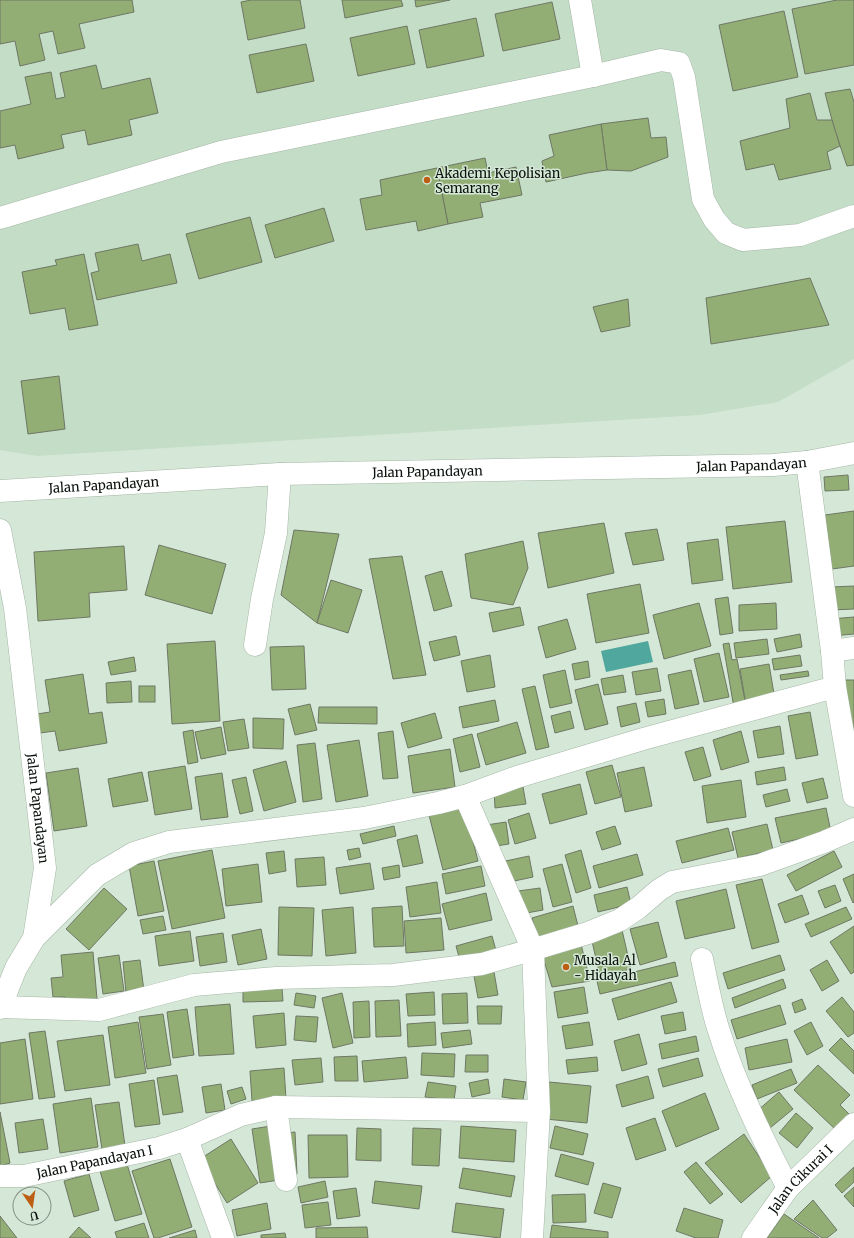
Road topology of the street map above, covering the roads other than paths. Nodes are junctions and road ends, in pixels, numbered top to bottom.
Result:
1 (580, 0) edge
2 (593, 76) junction
3 (854, 216) edge
4 (0, 218) edge
5 (854, 453) edge
6 (807, 462) junction
7 (280, 474) junction
8 (0, 491) edge
9 (0, 530) edge
10 (255, 645) dead end
11 (854, 648) edge
12 (832, 652) junction
13 (835, 687) junction
14 (465, 796) junction
15 (854, 796) edge
16 (854, 829) edge
17 (34, 938) junction
18 (533, 950) junction
19 (702, 959) dead end
20 (0, 1007) edge
21 (276, 1107) junction
22 (539, 1111) junction
23 (854, 1124) edge
24 (187, 1139) junction
25 (0, 1176) edge
26 (286, 1180) dead end
27 (788, 1188) junction
28 (223, 1238) edge
29 (532, 1238) edge
30 (753, 1238) edge

1 - 2 street
2 - 3 street
2 - 4 street
5 - 6 street, Jalan Papandayan
6 - 7 street, Jalan Papandayan
6 - 12 street
7 - 8 street, Jalan Papandayan
7 - 10 street
9 - 17 street, Jalan Papandayan
11 - 12 street
12 - 13 street
13 - 14 street
13 - 15 street
14 - 17 street
14 - 18 street
16 - 18 street
17 - 20 street, Jalan Papandayan
18 - 20 street
18 - 22 street
19 - 27 street
21 - 22 street, Jalan Papandayan I
21 - 24 street, Jalan Papandayan I
21 - 26 street
22 - 29 street
23 - 27 street, Jalan Cikurai I
24 - 25 street, Jalan Papandayan I
24 - 28 street
27 - 30 street, Jalan Cikurai I

